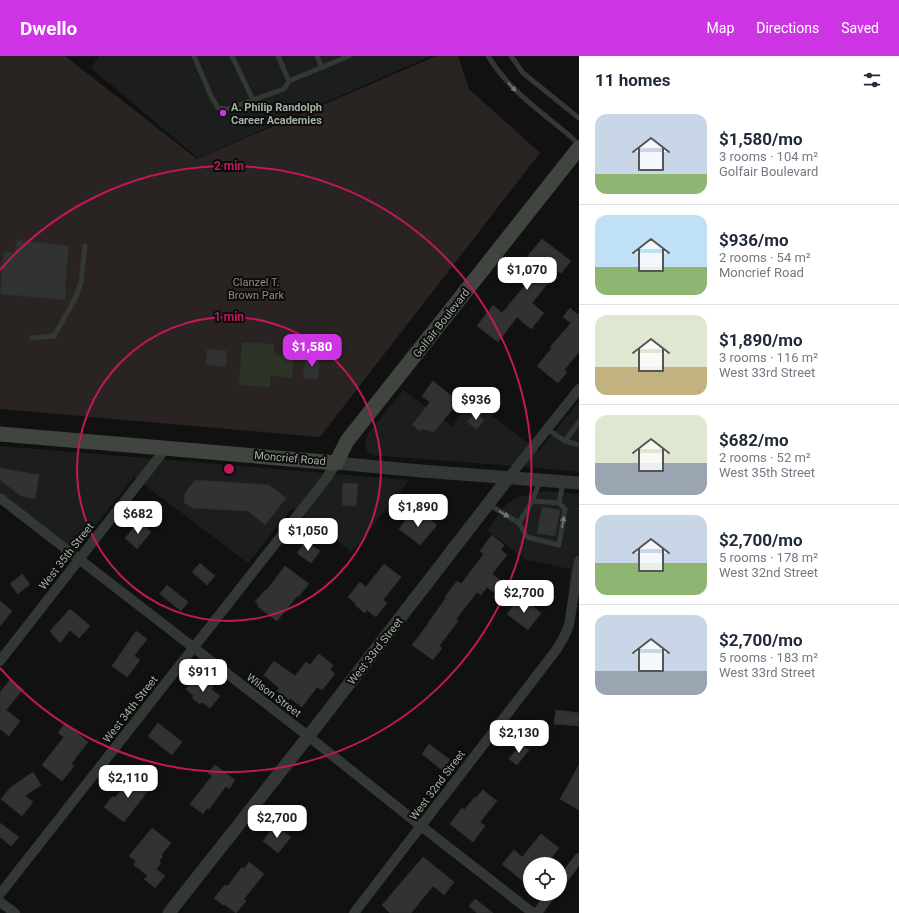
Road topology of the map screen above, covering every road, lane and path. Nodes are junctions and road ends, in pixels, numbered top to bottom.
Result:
1 (194, 56) edge
2 (232, 56) edge
3 (278, 56) edge
4 (317, 56) edge
5 (350, 56) edge
6 (488, 56) edge
7 (510, 56) edge
8 (322, 68) junction
9 (289, 81) junction
10 (253, 100) junction
11 (579, 118) edge
12 (579, 144) edge
13 (579, 148) edge
14 (85, 246) dead end
15 (32, 338) dead end
16 (579, 389) edge
17 (579, 422) edge
18 (547, 429) junction
19 (0, 434) edge
20 (565, 441) junction
21 (579, 445) edge
22 (166, 448) junction
23 (336, 463) junction
24 (509, 478) junction
25 (541, 480) junction
26 (563, 482) junction
27 (579, 483) edge
28 (0, 498) edge
29 (532, 501) junction
30 (559, 502) junction
31 (488, 504) junction
32 (519, 523) junction
33 (79, 559) junction
34 (579, 561) edge
35 (577, 586) edge
36 (193, 648) junction
37 (0, 661) edge
38 (308, 736) junction
39 (421, 826) junction
40 (579, 858) edge
41 (567, 874) edge
42 (0, 894) edge
43 (546, 901) edge
44 (0, 902) edge
45 (15, 913) edge
46 (169, 913) edge
47 (354, 913) edge
48 (533, 913) edge
49 (537, 913) edge

1 - 10 lane
2 - 10 lane
3 - 9 lane
4 - 8 lane
5 - 8 lane
6 -> 12 lane
7 - 11 lane
8 - 9 lane
9 - 10 lane
13 - 23 main road, Golfair Boulevard
14 - 15 lane
16 - 18 street, West 33rd Street
17 - 20 lane
18 - 20 lane
18 - 24 street, West 33rd Street
19 - 22 main road, Moncrief Road
20 - 21 lane
22 - 23 main road, Moncrief Road
22 - 33 street, West 35th Street
23 - 24 street, Moncrief Road
23 - 36 street, West 34th Street
24 - 25 street, Moncrief Road
24 - 31 street, West 33rd Street
25 - 26 street, Moncrief Road
25 - 29 lane
26 - 27 street, Moncrief Road
26 - 30 lane
28 - 33 street, Wilson Street
29 - 30 lane
29 - 32 lane
32 -> 30 lane
31 -> 32 lane
31 - 38 street, West 33rd Street
33 - 36 street, Wilson Street
33 - 37 street, West 35th Street
34 - 35 street, West 32nd Street
35 - 39 street, West 32nd Street
36 - 38 street, Wilson Street
36 - 42 street, West 34th Street
38 - 39 street, Wilson Street
38 - 46 street, West 33rd Street
39 - 47 street, West 32nd Street
39 - 48 street, Wilson Street
40 - 41 street
43 - 49 street
44 - 45 street

